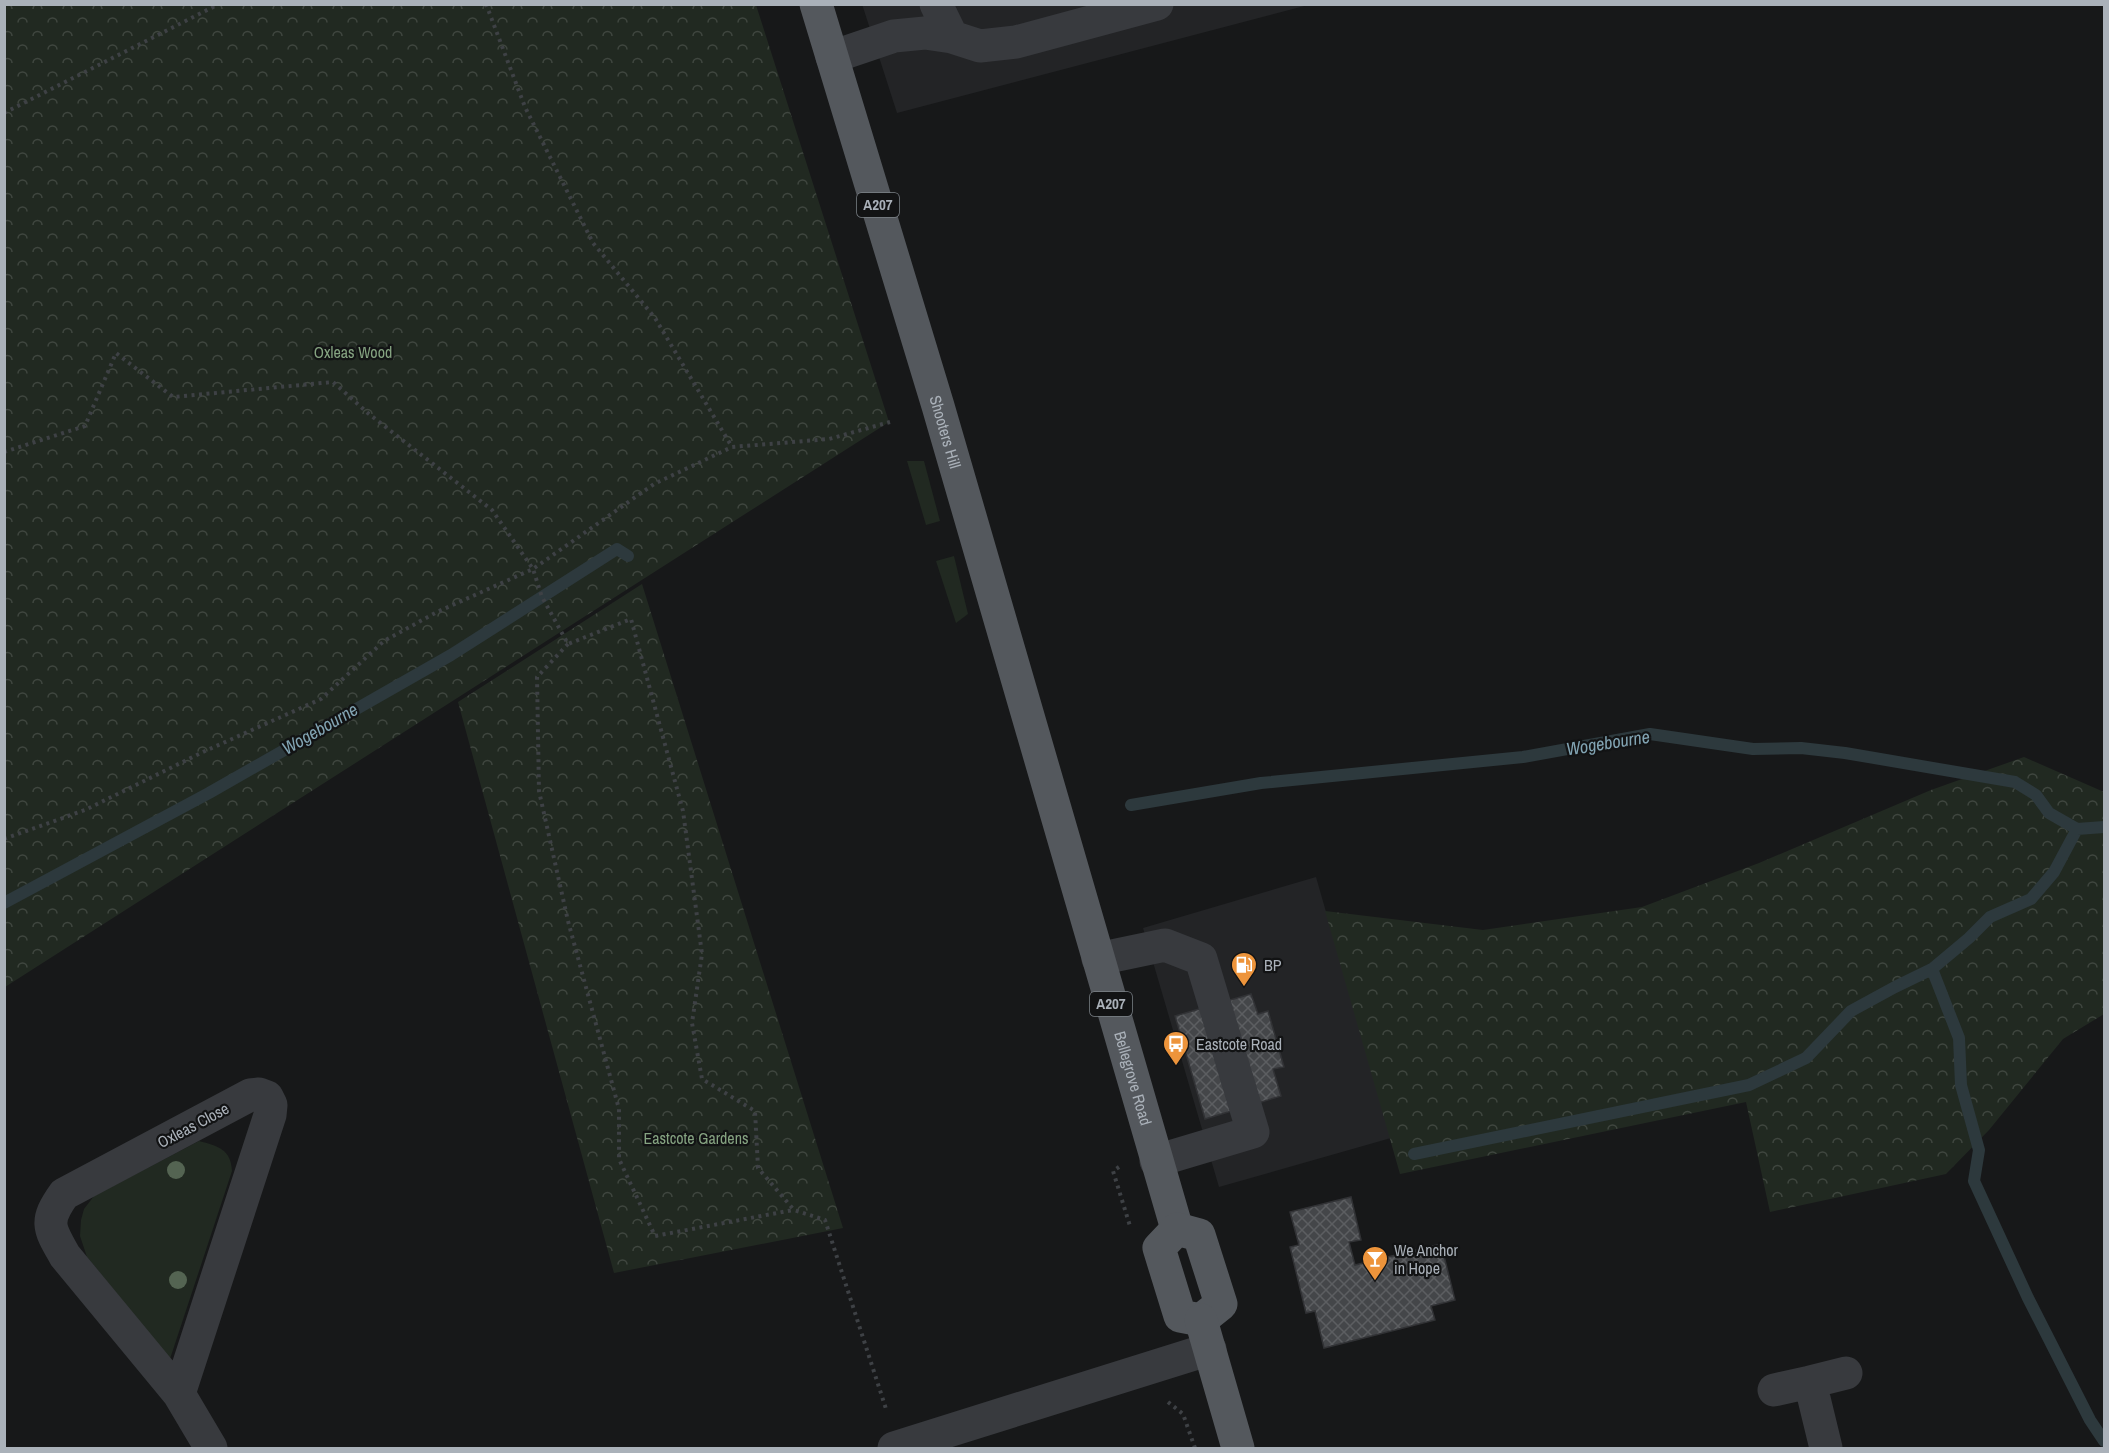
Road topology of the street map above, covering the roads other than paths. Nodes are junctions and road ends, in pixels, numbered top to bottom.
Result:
1 (816, 4) edge
2 (936, 4) edge
3 (1157, 4) edge
4 (951, 37) junction
5 (832, 57) junction
6 (1070, 859) joint
7 (1098, 958) junction
8 (1156, 1161) junction
9 (1206, 1335) junction
10 (1846, 1373) dead end
11 (1810, 1382) junction
12 (1774, 1390) dead end
13 (179, 1394) junction
14 (211, 1449) edge
15 (894, 1449) edge
16 (1238, 1449) edge
17 (1826, 1449) edge

1 - 5 main road, Shooters Hill / A207
2 - 4 street
3 - 4 street
4 - 5 street
5 - 6 main road, Shooters Hill / A207
6 - 7 main road, Bellegrove Road / A207
7 - 8 main road, Bellegrove Road / A207
7 - 8 street
8 - 9 main road, Bellegrove Road / A207
9 - 15 street
9 - 16 main road
10 - 11 street
11 - 12 street
11 - 17 street
13 - 13 street, Oxleas Close
13 - 14 street, Oxleas Close

